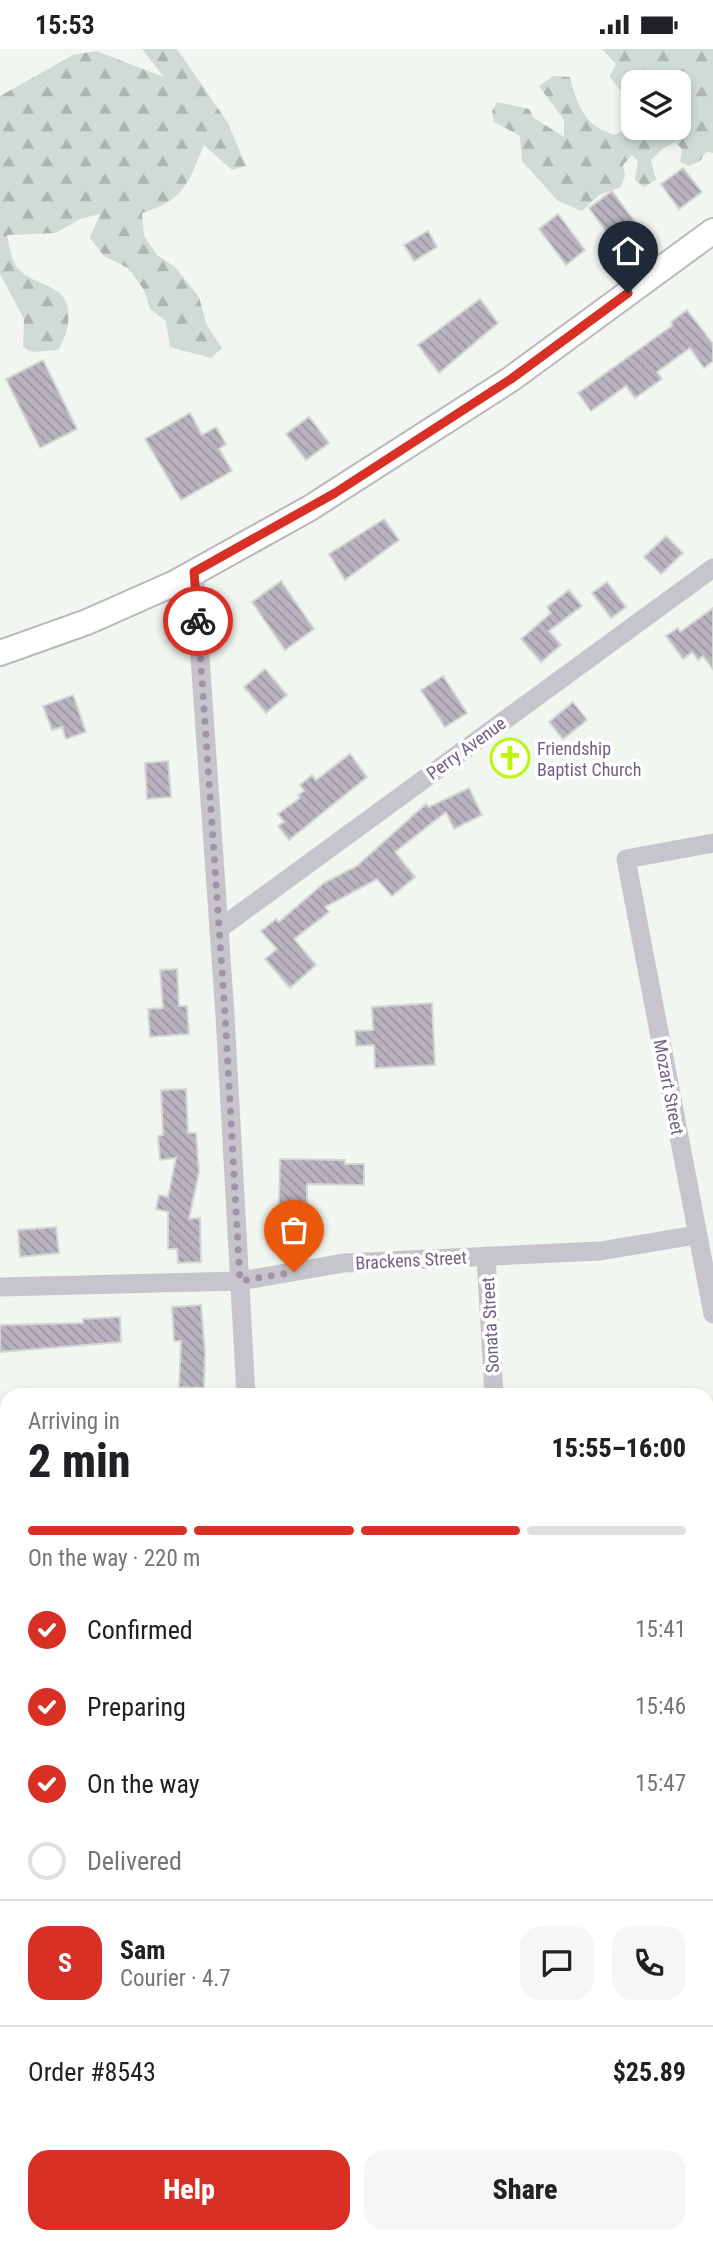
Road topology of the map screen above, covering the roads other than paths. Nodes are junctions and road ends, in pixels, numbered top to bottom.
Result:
1 (713, 231) edge
2 (713, 568) edge
3 (194, 572) junction
4 (0, 653) edge
5 (713, 843) edge
6 (219, 929) junction
7 (696, 1235) junction
8 (486, 1256) junction
9 (240, 1281) junction
10 (0, 1287) edge
11 (713, 1314) edge
12 (246, 1388) edge
13 (494, 1388) edge

1 - 3 main road
2 - 6 street, Perry Avenue
3 - 4 main road
3 - 6 street
5 - 7 street, Mozart Street
6 - 9 street
7 - 8 street, Brackens Street
7 - 11 street, Mozart Street
8 - 9 street, Brackens Street
8 - 13 street, Sonata Street
9 - 10 street, Brackens Street
9 - 12 street

